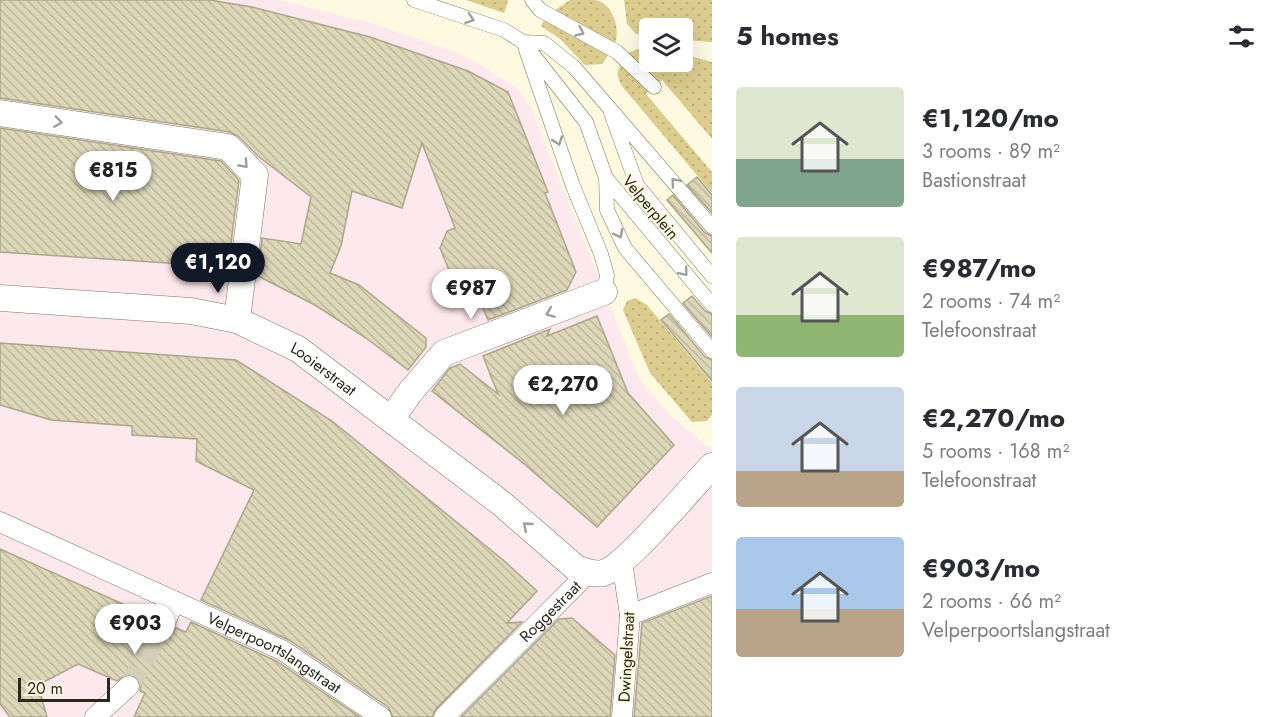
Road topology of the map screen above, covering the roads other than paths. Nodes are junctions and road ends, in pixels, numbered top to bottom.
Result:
1 (414, 0) edge
2 (532, 0) edge
3 (523, 42) junction
4 (654, 87) dead end
5 (608, 105) junction
6 (0, 113) edge
7 (606, 178) junction
8 (712, 227) edge
9 (712, 276) edge
10 (604, 292) joint
11 (0, 298) edge
12 (712, 306) edge
13 (237, 320) junction
14 (712, 351) edge
15 (392, 419) junction
16 (712, 466) edge
17 (0, 522) edge
18 (622, 562) junction
19 (589, 572) junction
20 (712, 583) edge
21 (174, 601) junction
22 (630, 615) junction
23 (165, 623) tunnel mouth
24 (129, 686) tunnel mouth
25 (95, 717) edge
26 (381, 717) edge
27 (444, 717) edge
28 (622, 717) edge

1 -> 3 lane
2 -> 4 lane
3 - 5 lane
3 - 7 lane
3 -> 10 lane
8 -> 5 lane, Velperplein
5 - 9 lane, Velperplein
6 -> 13 street
7 -> 12 lane, Velperplein
7 -> 14 lane, Velperplein
10 -> 15 street
11 - 13 street, Looierstraat
13 - 15 street, Looierstraat
19 -> 15 street, Looierstraat
16 - 18 street, Roggestraat
17 - 21 street, Velperpoortslangstraat
18 - 19 street, Roggestraat
18 - 22 street, Dwingelstraat
19 - 27 street, Roggestraat
20 - 22 street
21 - 23 street
21 - 26 street, Velperpoortslangstraat
22 - 28 street, Dwingelstraat
24 - 25 street

